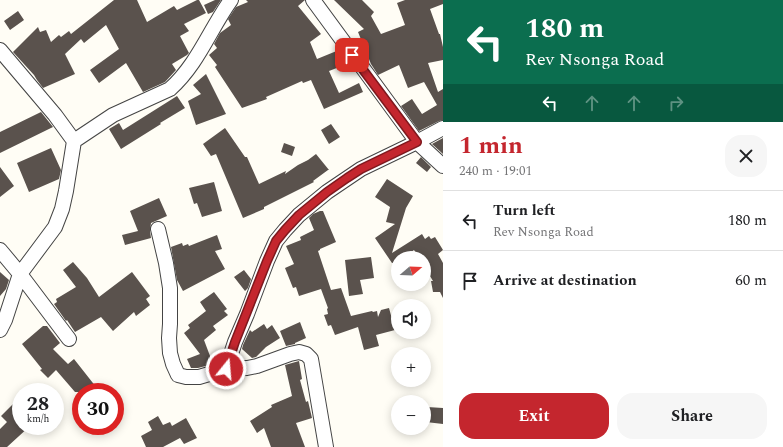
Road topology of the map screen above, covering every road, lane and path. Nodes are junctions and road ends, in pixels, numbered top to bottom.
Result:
1 (231, 0) edge
2 (313, 0) edge
3 (0, 50) edge
4 (443, 128) edge
5 (74, 141) junction
6 (417, 142) junction
7 (443, 166) edge
8 (158, 229) dead end
9 (0, 250) edge
10 (20, 274) junction
11 (0, 330) edge
12 (69, 339) dead end
13 (226, 369) junction
14 (326, 447) edge

1 - 5 street
2 - 6 street
3 - 5 street
4 - 6 street
5 - 10 street
6 - 7 street
6 - 13 street
8 - 13 street
9 - 10 street
10 - 11 street
10 - 12 street
13 - 14 street

